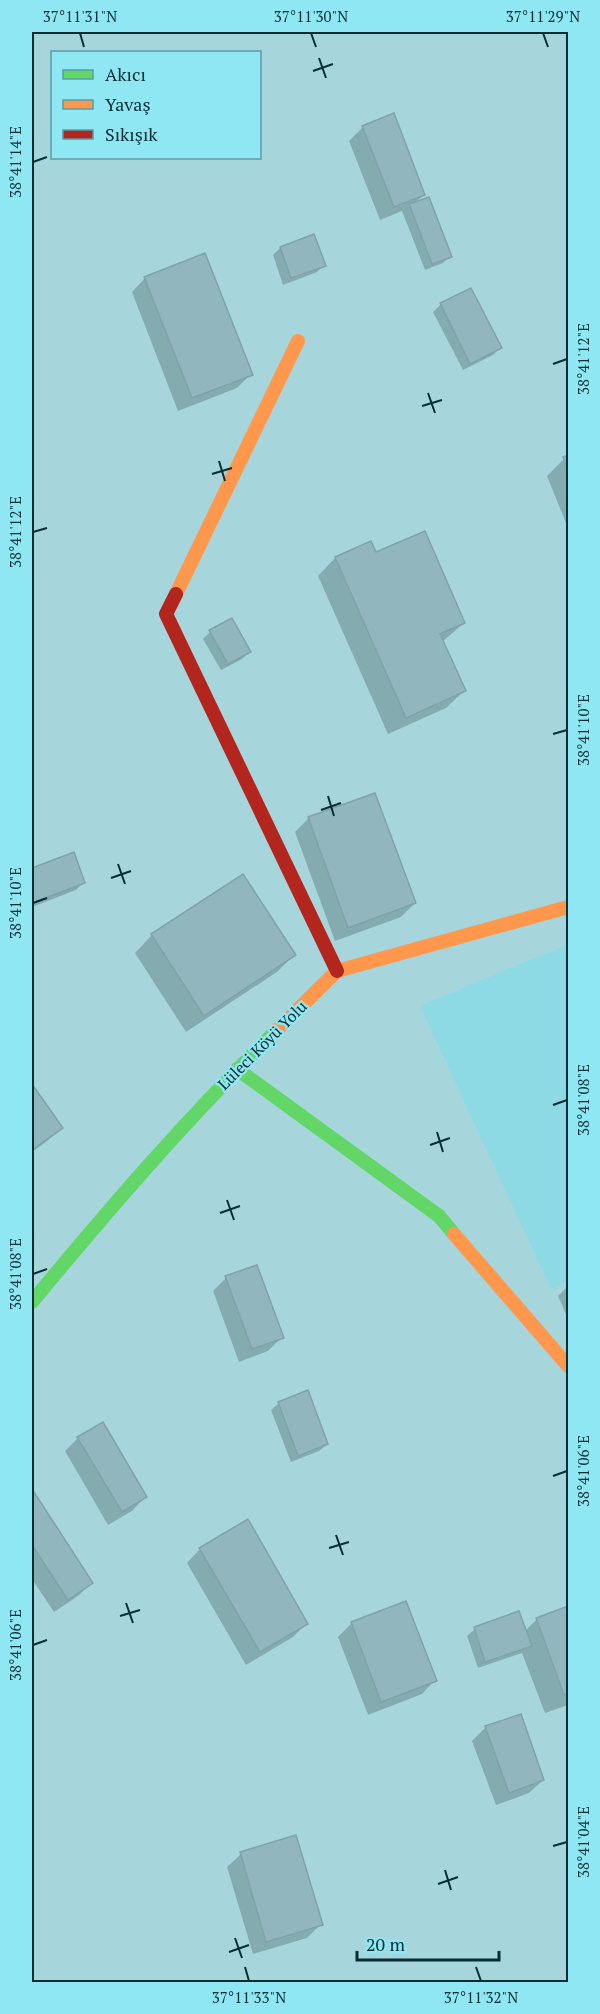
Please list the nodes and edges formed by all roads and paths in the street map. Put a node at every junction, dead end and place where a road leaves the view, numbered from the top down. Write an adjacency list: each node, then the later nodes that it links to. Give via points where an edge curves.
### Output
1 (298, 341): 3 (street, via 166,614)
2 (568, 907): 3 (street, Lüleci Köyü Yolu)
3 (337, 970): 4 (street, Lüleci Köyü Yolu)
4 (237, 1069): 5 (street, Lüleci Köyü Yolu); 6 (street, via 439,1216)
5 (32, 1302)
6 (568, 1366)

